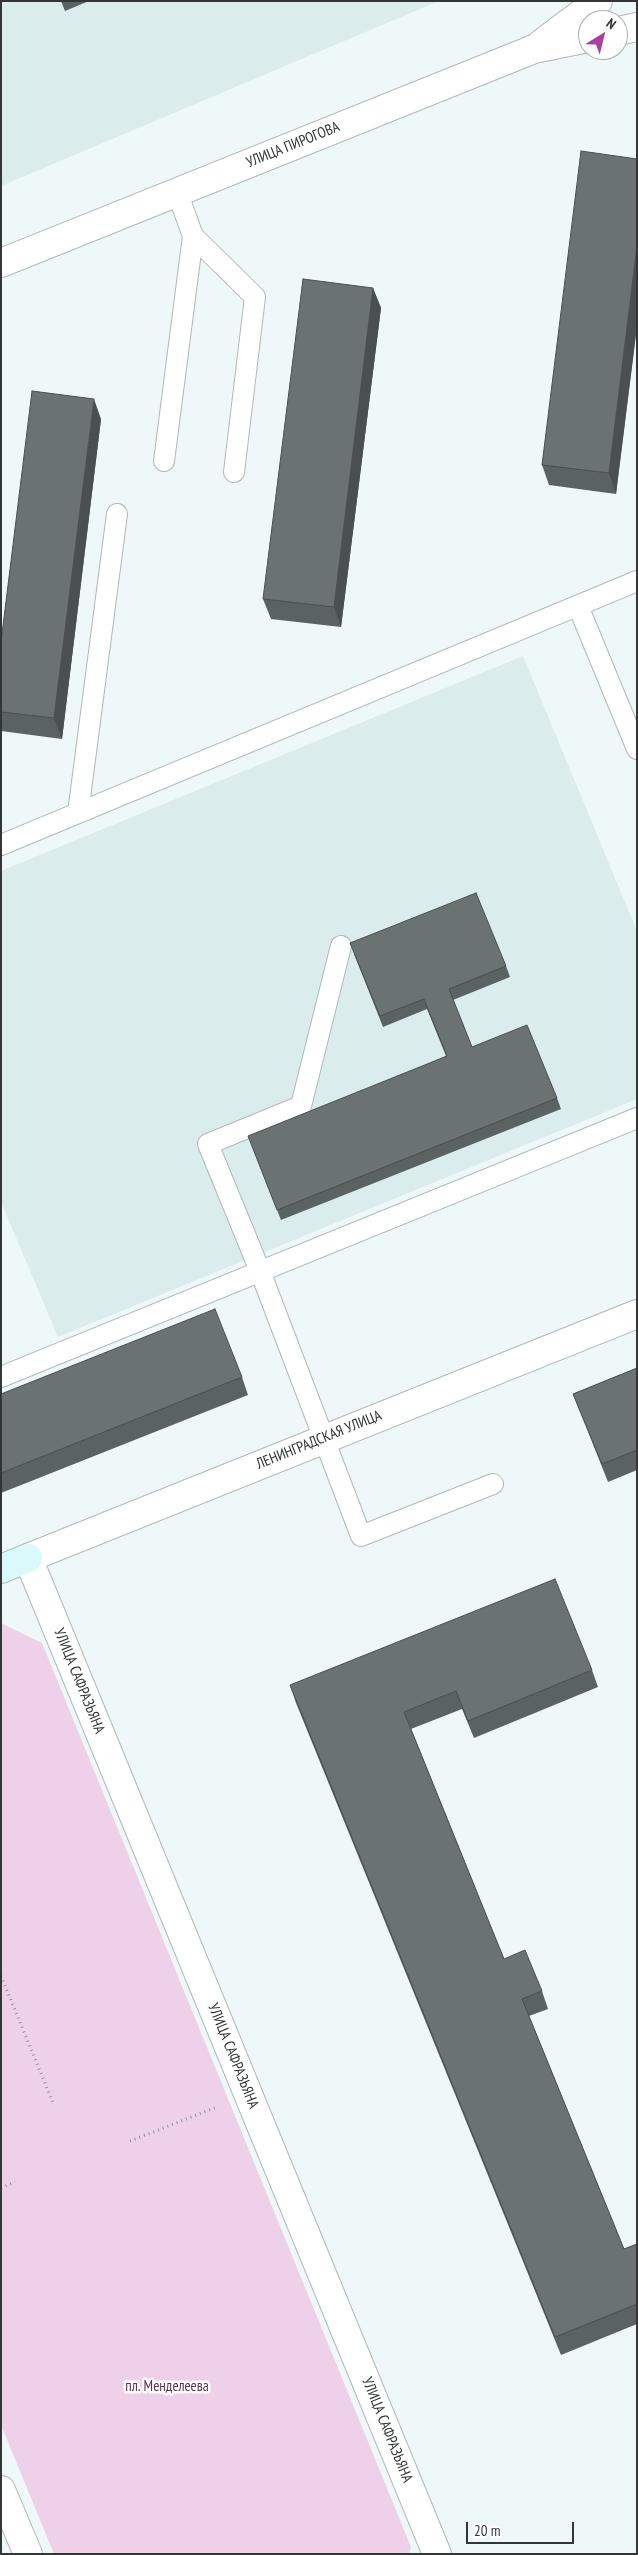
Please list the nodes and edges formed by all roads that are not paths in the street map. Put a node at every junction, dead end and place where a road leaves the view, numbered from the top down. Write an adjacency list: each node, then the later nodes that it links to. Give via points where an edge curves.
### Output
1 (598, 1): 3 (street)
2 (578, 40): 3 (street, УЛИЦА ПИРОГОВА)
3 (534, 50): 4 (street, УЛИЦА ПИРОГОВА)
4 (177, 192): 5 (lane); 6 (street, УЛИЦА ПИРОГОВА)
5 (193, 236): 7 (lane); 8 (lane, via 255,297)
6 (1, 263)
7 (164, 461)
8 (234, 472)
9 (117, 514): 13 (lane)
10 (637, 581): 11 (lane)
11 (578, 606): 12 (lane); 13 (lane)
12 (637, 749)
13 (78, 813): 14 (lane)
14 (1, 844)
15 (341, 946): 17 (lane, via 301,1106 208,1144)
16 (637, 1118): 17 (lane)
17 (260, 1271): 19 (lane); 20 (lane)
18 (637, 1314): 20 (street, ЛЕНИНГРАДСКАЯ УЛИЦА)
19 (2, 1376)
20 (323, 1438): 21 (lane, via 361,1536); 22 (street, ЛЕНИНГРАДСКАЯ УЛИЦА)
21 (493, 1484)
22 (28, 1558): 23 (street, ЛЕНИНГРАДСКАЯ УЛИЦА); 26 (street, УЛИЦА САФРАЗЬЯНА)
23 (1, 1569)
24 (2, 2492): 25 (street)
25 (28, 2554)
26 (437, 2554)

